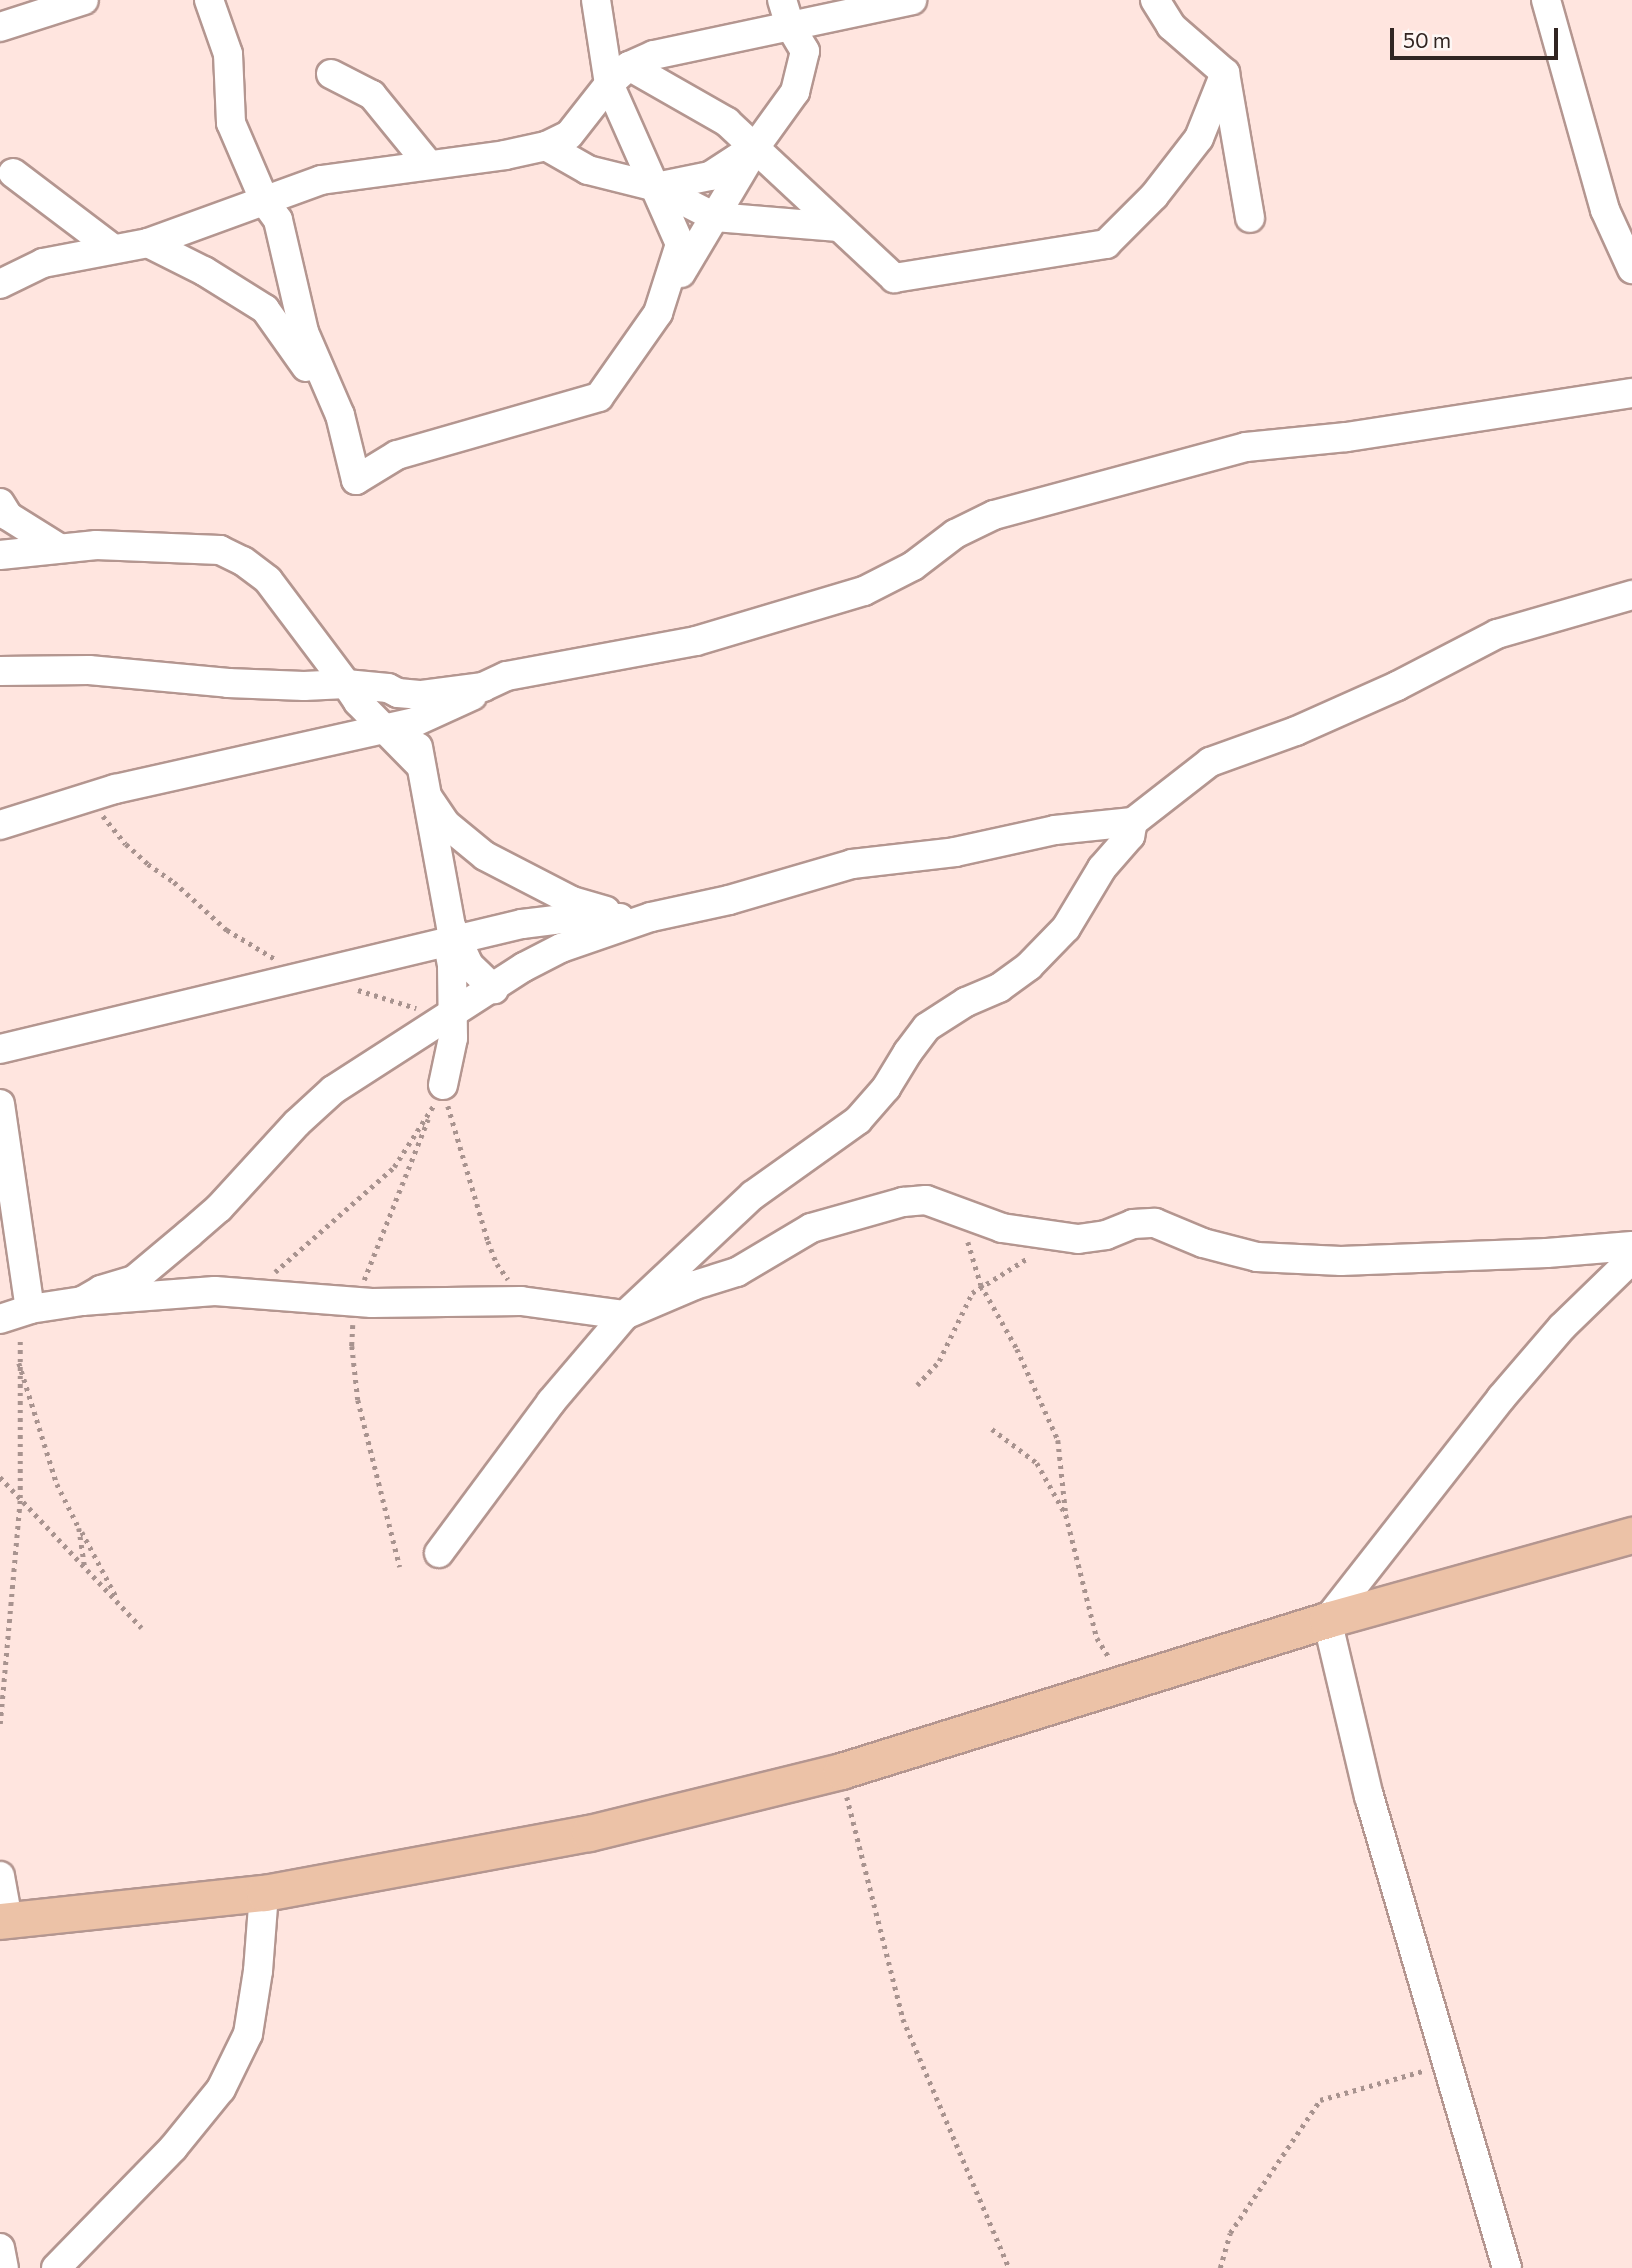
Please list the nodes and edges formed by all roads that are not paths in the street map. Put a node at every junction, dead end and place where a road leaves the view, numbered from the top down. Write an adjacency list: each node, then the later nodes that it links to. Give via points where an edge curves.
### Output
1 (84, 0): 8 (street)
2 (209, 0): 17 (street, via 228,54 231,123)
3 (596, 0): 11 (street)
4 (912, 0): 7 (street)
5 (1155, 0): 9 (street, via 1171,26)
6 (1546, 0): 23 (street, via 1605,210)
7 (786, 13): 11 (street, via 654,55); 13 (street, via 805,51 795,92)
8 (0, 27)
9 (1225, 73): 19 (street); 20 (street, via 1199,138 1154,196 1106,244 894,278)
10 (331, 74): 14 (street, via 373,95)
11 (619, 75): 12 (street, via 569,135); 13 (street, via 727,122); 16 (street)
12 (546, 146): 14 (street); 16 (street, via 588,170)
13 (757, 146): 16 (street, via 710,176); 18 (street); 20 (street)
14 (429, 165): 17 (street, via 321,180)
15 (13, 173): 22 (street)
16 (656, 187): 18 (street); 25 (street, via 680,244)
17 (265, 202): 21 (street); 27 (street, via 278,220 304,332)
18 (715, 217): 20 (street); 25 (street)
19 (1250, 218)
20 (836, 226)
21 (148, 243): 22 (street); 27 (street, via 265,309)
22 (113, 248): 24 (street, via 43,263)
23 (1632, 269)
24 (0, 284)
25 (658, 313): 27 (street, via 599,397 397,454 356,480)
26 (1632, 393): 34 (street, via 1347,437 1246,447 994,515 864,591 696,641 518,674)
27 (340, 415)
28 (0, 503): 29 (street, via 8,516)
29 (59, 548): 30 (street); 33 (street, via 220,550 268,580)
30 (0, 555)
31 (1632, 595): 40 (street, via 1497,634 1397,686 1296,731 1210,762)
32 (0, 671): 33 (street, via 89,670 228,682)
33 (346, 684): 35 (street); 37 (street)
34 (483, 687): 35 (street, via 422,695); 36 (street)
35 (398, 693): 36 (street)
36 (415, 722): 37 (street); 38 (street)
37 (385, 727): 38 (street); 41 (street, via 115,789)
38 (419, 764): 39 (street)
39 (427, 795): 42 (street, via 446,824 485,856 572,901); 43 (street)
40 (1133, 822): 42 (street, via 1055,830 955,852 852,864 729,901); 53 (street, via 1130,836 1102,868 1066,928 1029,966 927,1027 858,1120 753,1195)
41 (0, 825)
42 (651, 917): 43 (street, via 562,919); 44 (street, via 561,948)
43 (452, 942): 44 (street); 45 (street); 46 (street)
44 (494, 989): 45 (street)
45 (452, 1015): 47 (street, via 453,1038); 51 (street, via 318,1101 219,1208 134,1279)
46 (0, 1049)
47 (443, 1085)
48 (0, 1104): 52 (street)
49 (1632, 1246): 53 (street, via 1341,1261 1257,1257 1203,1243 1155,1223 1077,1239 1002,1228 926,1200 811,1228 737,1272)
50 (1632, 1259): 57 (street, via 1562,1327 1501,1398)
51 (82, 1301): 52 (street); 53 (street, via 215,1291 355,1301 521,1301)
52 (30, 1309): 54 (street)
53 (625, 1315): 56 (street, via 551,1402)
54 (0, 1319)
55 (1632, 1535): 57 (main road)
56 (439, 1553)
57 (1327, 1620): 59 (main road, via 841,1772 589,1833); 64 (street, via 1369,1797)
58 (0, 1876): 60 (street)
59 (264, 1894): 60 (main road); 63 (street, via 247,2034 220,2089 173,2148)
60 (4, 1920)
61 (0, 2248): 62 (street)
62 (4, 2268)
63 (56, 2268)
64 (1507, 2268)

